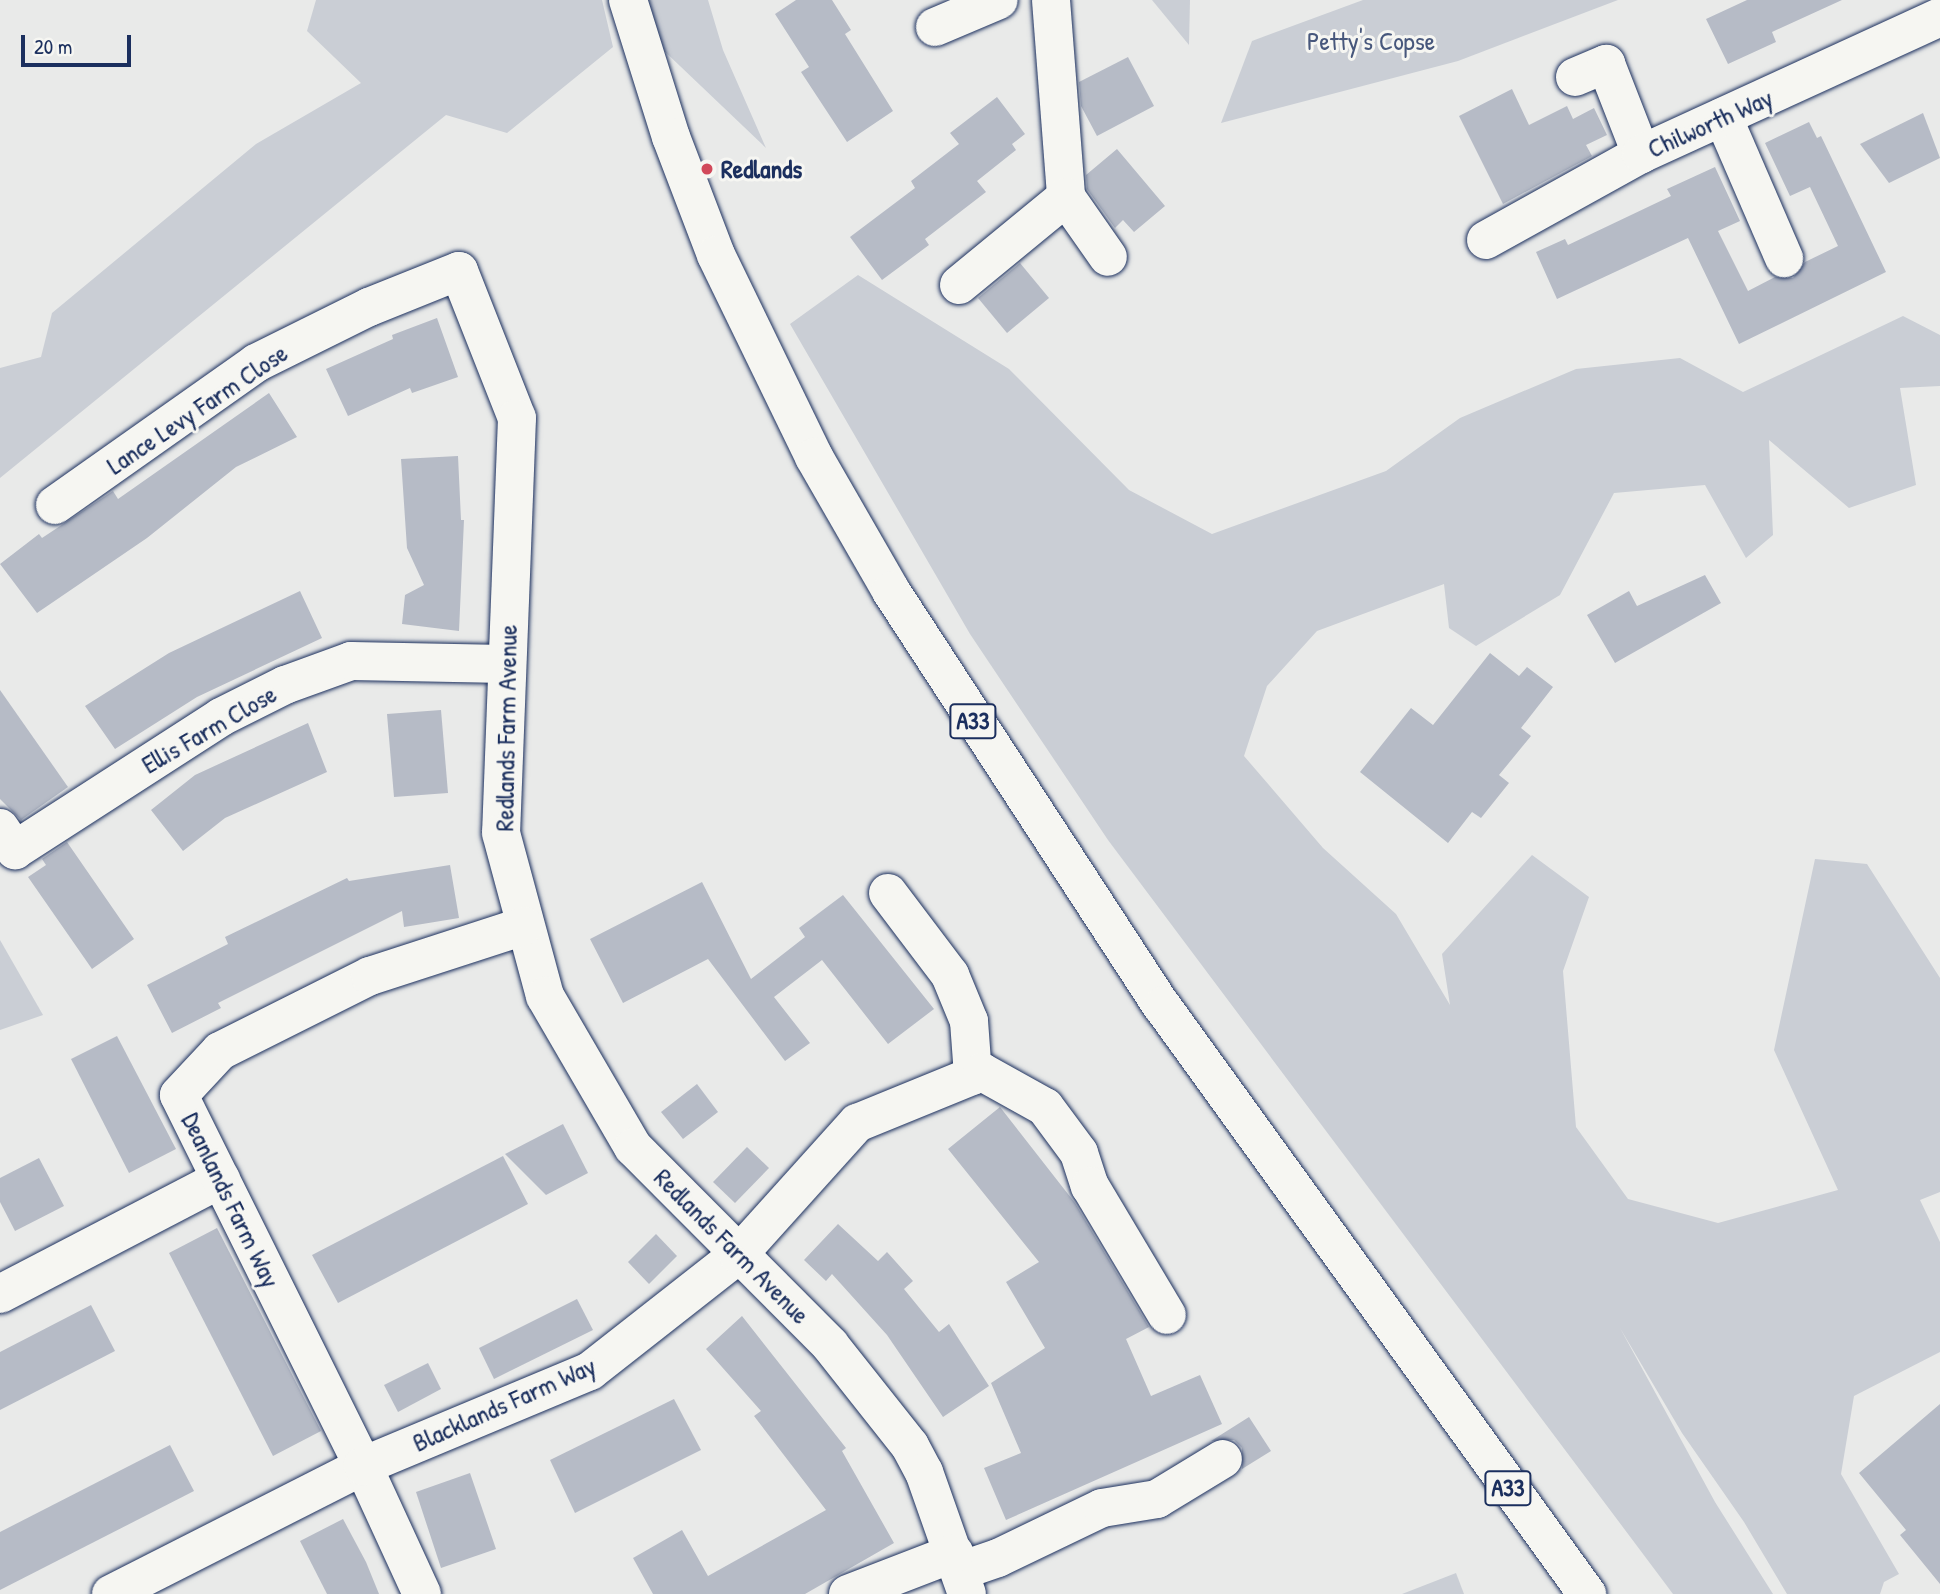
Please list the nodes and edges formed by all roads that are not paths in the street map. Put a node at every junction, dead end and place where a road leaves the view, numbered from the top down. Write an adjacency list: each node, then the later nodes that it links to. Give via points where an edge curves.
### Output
1 (628, 0): 31 (main road, A33, via 671,137 716,256 814,457 891,591 1162,1006)
2 (999, 0): 5 (main road)
3 (1051, 0): 9 (main road)
4 (1940, 17): 7 (main road, Chilworth Way)
5 (936, 27)
6 (1575, 77): 8 (main road, via 1606,64)
7 (1723, 117): 8 (main road, Chilworth Way); 12 (main road)
8 (1642, 154): 10 (main road, Chilworth Way)
9 (1066, 197): 11 (main road); 14 (main road)
10 (1486, 240)
11 (1108, 257)
12 (1784, 258)
13 (459, 271): 15 (main road, Lance Levy Farm Close, via 369,307 256,363); 16 (main road, Redlands Farm Avenue, via 517,418)
14 (959, 285)
15 (55, 505)
16 (506, 664): 17 (main road, Ellis Farm Close, via 351,662 285,685); 19 (main road, Redlands Farm Avenue, via 501,833)
17 (8, 839)
18 (888, 892): 20 (main road, via 950,975 969,1021)
19 (524, 926): 21 (main road, Deanlands Farm Way, via 370,976 220,1051 179,1095); 22 (main road, Redlands Farm Avenue, via 545,996 633,1147)
20 (973, 1076): 22 (main road, Blacklands Farm Way, via 857,1123); 24 (main road, via 982,1072 1045,1107 1079,1153 1090,1186)
21 (221, 1179): 23 (main road); 26 (main road, Deanlands Farm Way)
22 (738, 1255): 26 (main road, Blacklands Farm Way, via 590,1371); 27 (main road, Redlands Farm Avenue, via 831,1345 910,1446)
23 (0, 1294)
24 (1167, 1315)
25 (1223, 1459): 27 (main road, via 1157,1499 1102,1508)
26 (363, 1466): 28 (main road, Blacklands Farm Way); 29 (main road)
27 (960, 1572): 30 (main road)
28 (111, 1594)
29 (422, 1594)
30 (848, 1594)
31 (1587, 1594)

